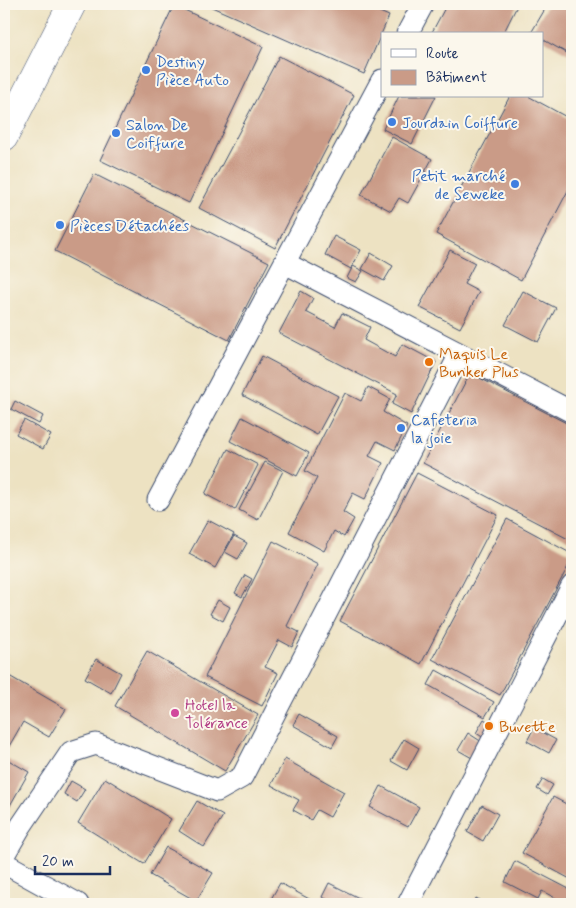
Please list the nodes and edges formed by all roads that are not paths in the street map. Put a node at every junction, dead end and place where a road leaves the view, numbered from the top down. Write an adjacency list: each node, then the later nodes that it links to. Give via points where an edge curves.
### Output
1 (72, 4): 5 (main road)
2 (423, 4): 3 (street)
3 (408, 32)
4 (381, 82): 6 (street)
5 (4, 137)
6 (285, 263): 7 (street); 9 (street)
7 (460, 354): 8 (street); 11 (street, via 242,777 217,791 96,744 71,752)
8 (572, 412)
9 (158, 500)
10 (572, 586): 14 (street)
11 (4, 855)
12 (4, 863): 13 (street)
13 (78, 904)
14 (408, 904)

